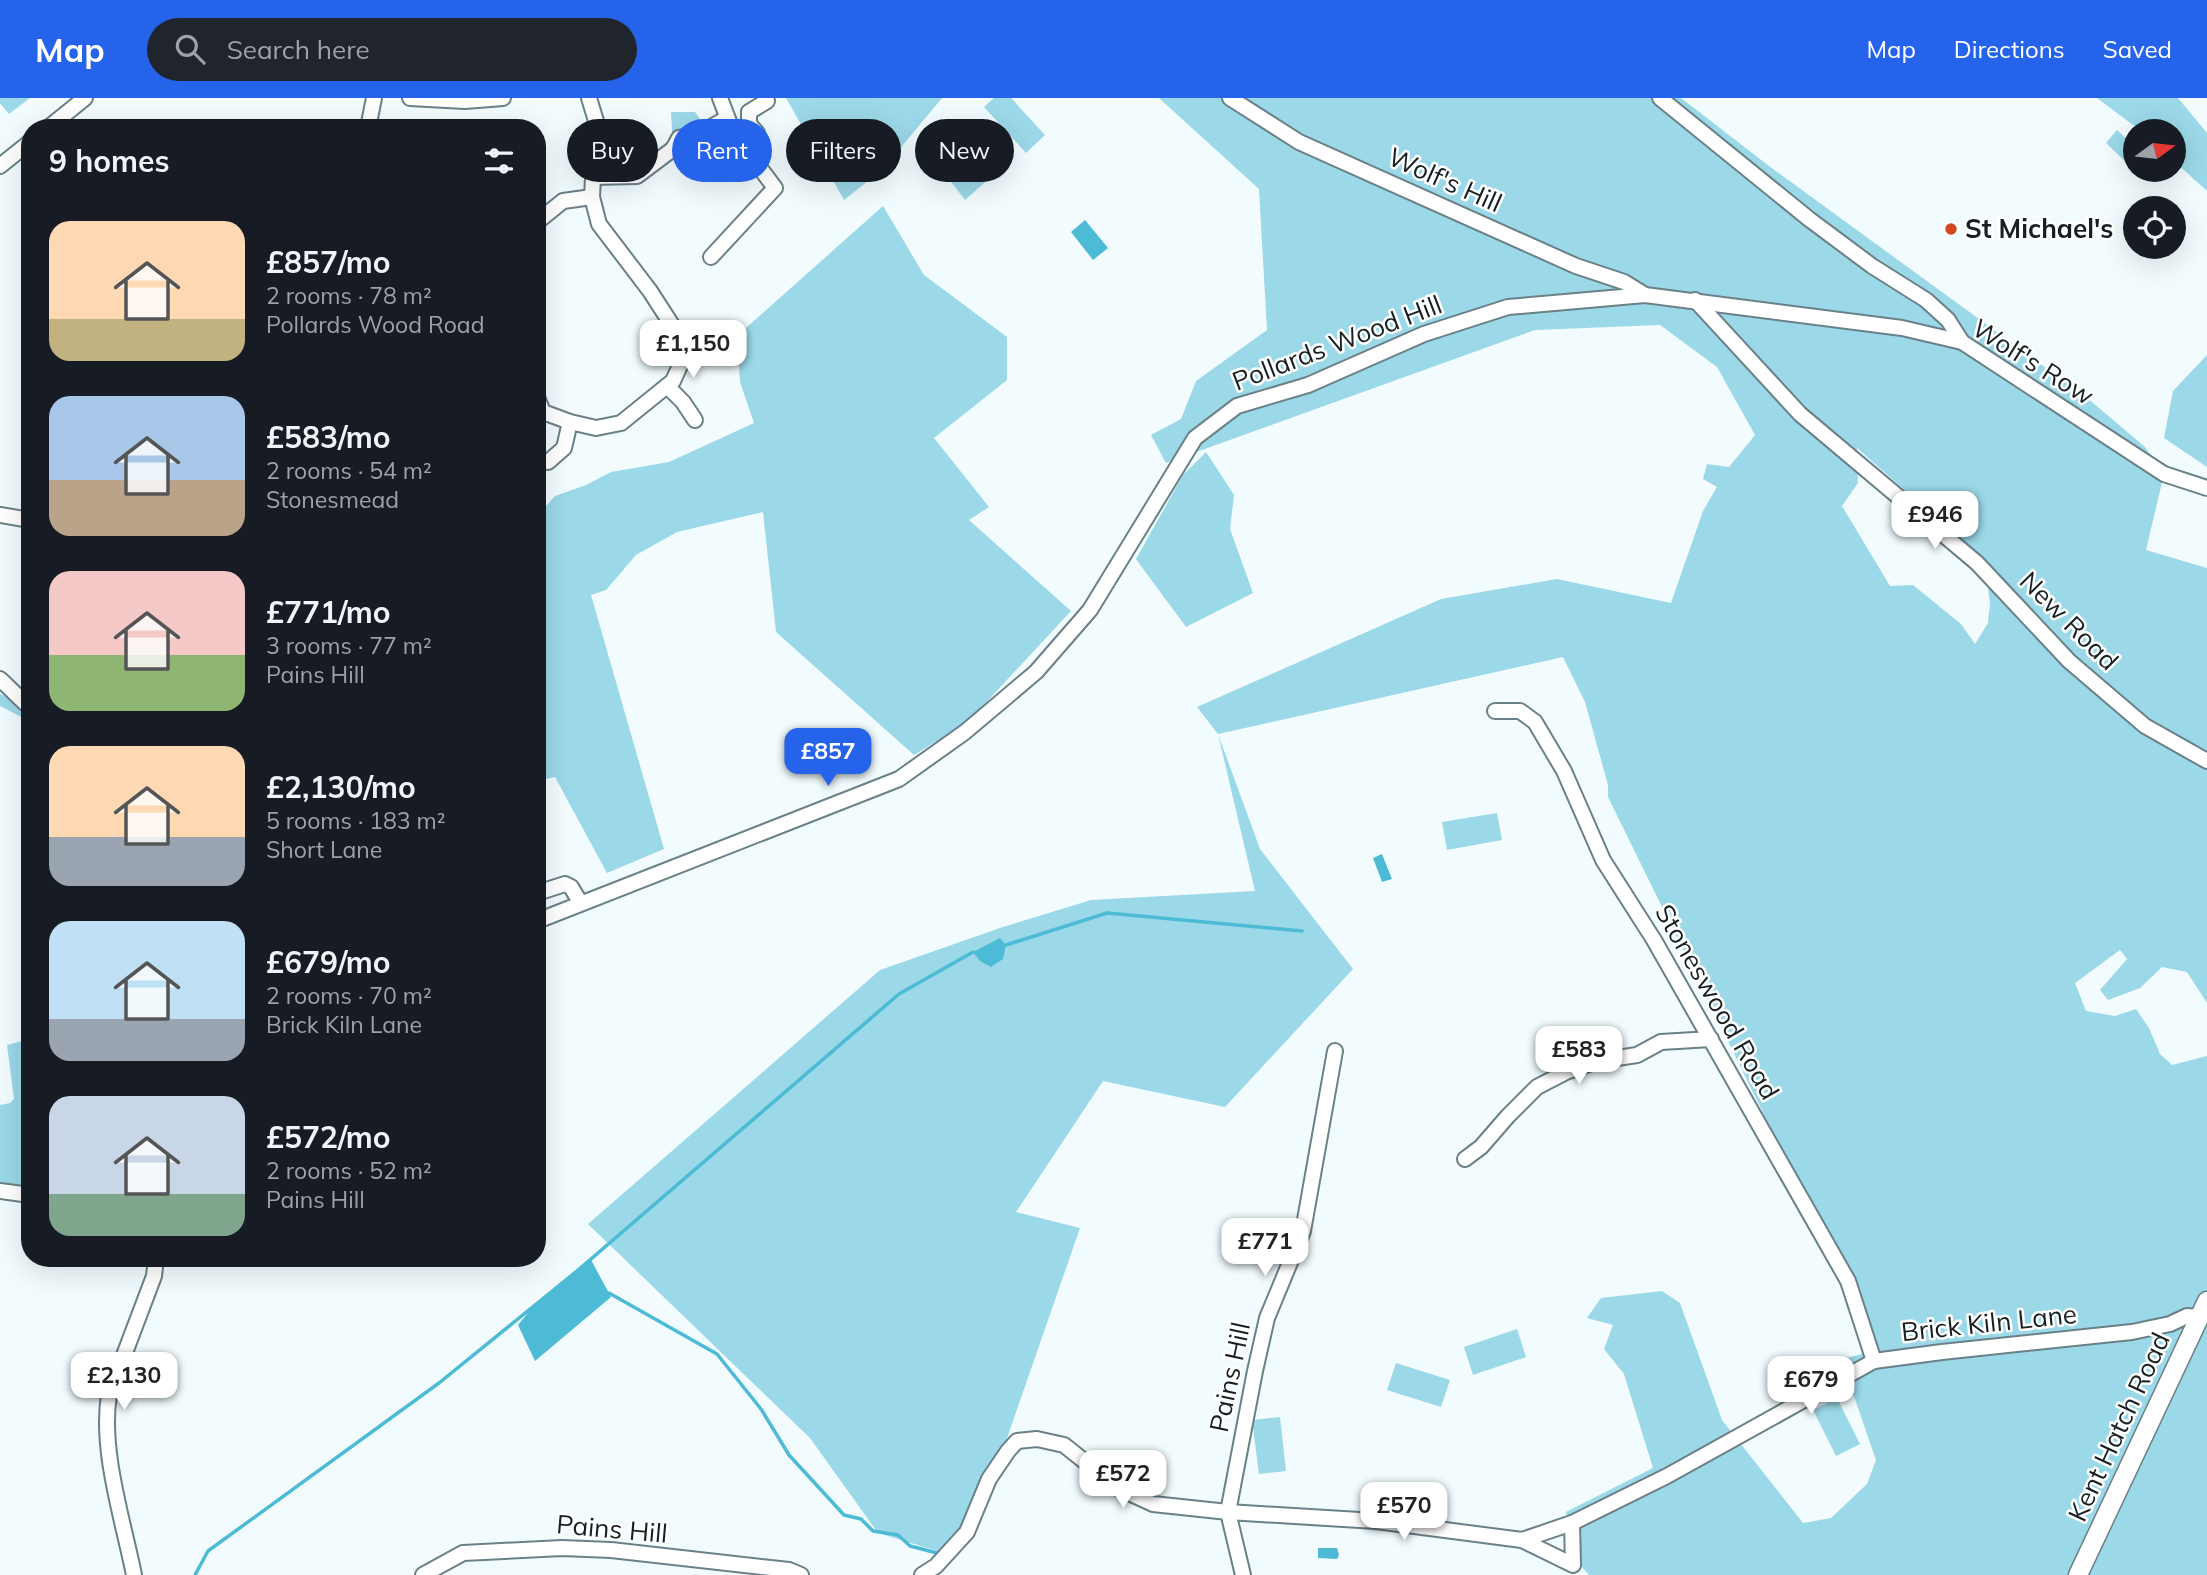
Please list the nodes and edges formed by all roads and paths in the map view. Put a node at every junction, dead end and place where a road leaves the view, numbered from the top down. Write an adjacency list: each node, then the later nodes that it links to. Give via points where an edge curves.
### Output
1 (85, 98): 11 (street)
2 (374, 98): 12 (street)
3 (410, 98): 4 (street)
4 (503, 98)
5 (589, 98): 13 (street)
6 (720, 98): 10 (street)
7 (1230, 98): 23 (street, Wolf's Hill, via 1299,142)
8 (1660, 98): 25 (street, via 1809,219 1926,300 1948,320)
9 (767, 101): 14 (street, via 749,112)
10 (727, 118): 16 (street, via 697,135 679,138)
11 (59, 119)
12 (370, 119)
13 (595, 119)
14 (751, 119)
15 (21, 149): 17 (street)
16 (658, 160)
17 (0, 166)
18 (593, 182): 20 (street)
19 (770, 182): 22 (street, via 775,188)
20 (592, 197): 21 (street, via 563,201); 26 (street, via 598,224 650,290 681,339 682,359)
21 (546, 215)
22 (711, 257)
23 (1645, 295): 24 (street, Pollards Wood Hill); 39 (street, Pollards Wood Hill, via 1508,307 1423,334 1308,385 1237,405 1195,438 1090,610 1036,672 965,732 899,779)
24 (1695, 300): 25 (street, Wolf's Row, via 1902,328); 37 (street, New Road, via 1800,414 1977,563 2069,661 2145,726)
25 (1962, 342): 31 (street, Wolf's Row, via 2165,474)
26 (667, 386): 28 (street); 29 (street, via 621,423 596,428)
27 (546, 413): 29 (street)
28 (695, 419)
29 (570, 422): 30 (street, via 564,448)
30 (548, 462)
31 (2207, 488)
32 (0, 515): 33 (street)
33 (21, 518)
34 (0, 679): 35 (street)
35 (21, 699)
36 (1495, 711): 41 (street, Stoneswood Road, via 1520,711 1535,723 1564,771 1603,860)
37 (2207, 761)
38 (546, 890): 39 (street, via 565,884)
39 (580, 902): 40 (street, Pollards Wood Hill)
40 (546, 917)
41 (1711, 1039): 43 (street, via 1661,1042 1637,1055 1566,1072 1537,1087); 49 (street, Stoneswood Road, via 1848,1282)
42 (1335, 1051): 50 (street, Pains Hill, via 1303,1231 1267,1318)
43 (1465, 1159)
44 (0, 1191): 45 (street)
45 (21, 1194)
46 (154, 1267): 54 (street, via 106,1415)
47 (2207, 1301): 48 (main road, Kent Hatch Road)
48 (2198, 1317): 49 (street, Brick Kiln Lane, via 2132,1332 1941,1352); 59 (main road, Kent Hatch Road)
49 (1872, 1354): 51 (street, Brick Kiln Lane, via 1667,1476)
50 (1228, 1512): 52 (street, via 1376,1521); 57 (street, via 1153,1504 1118,1488 1064,1446 1037,1439 1017,1441 989,1479 967,1532); 58 (street)
51 (1572, 1523): 52 (street); 53 (street)
52 (1522, 1540): 53 (street)
53 (1577, 1570)
54 (134, 1575)
55 (423, 1575): 56 (street, Pains Hill, via 463,1553 562,1548 789,1570)
56 (801, 1575)
57 (922, 1575)
58 (1243, 1575)
59 (2078, 1575)

